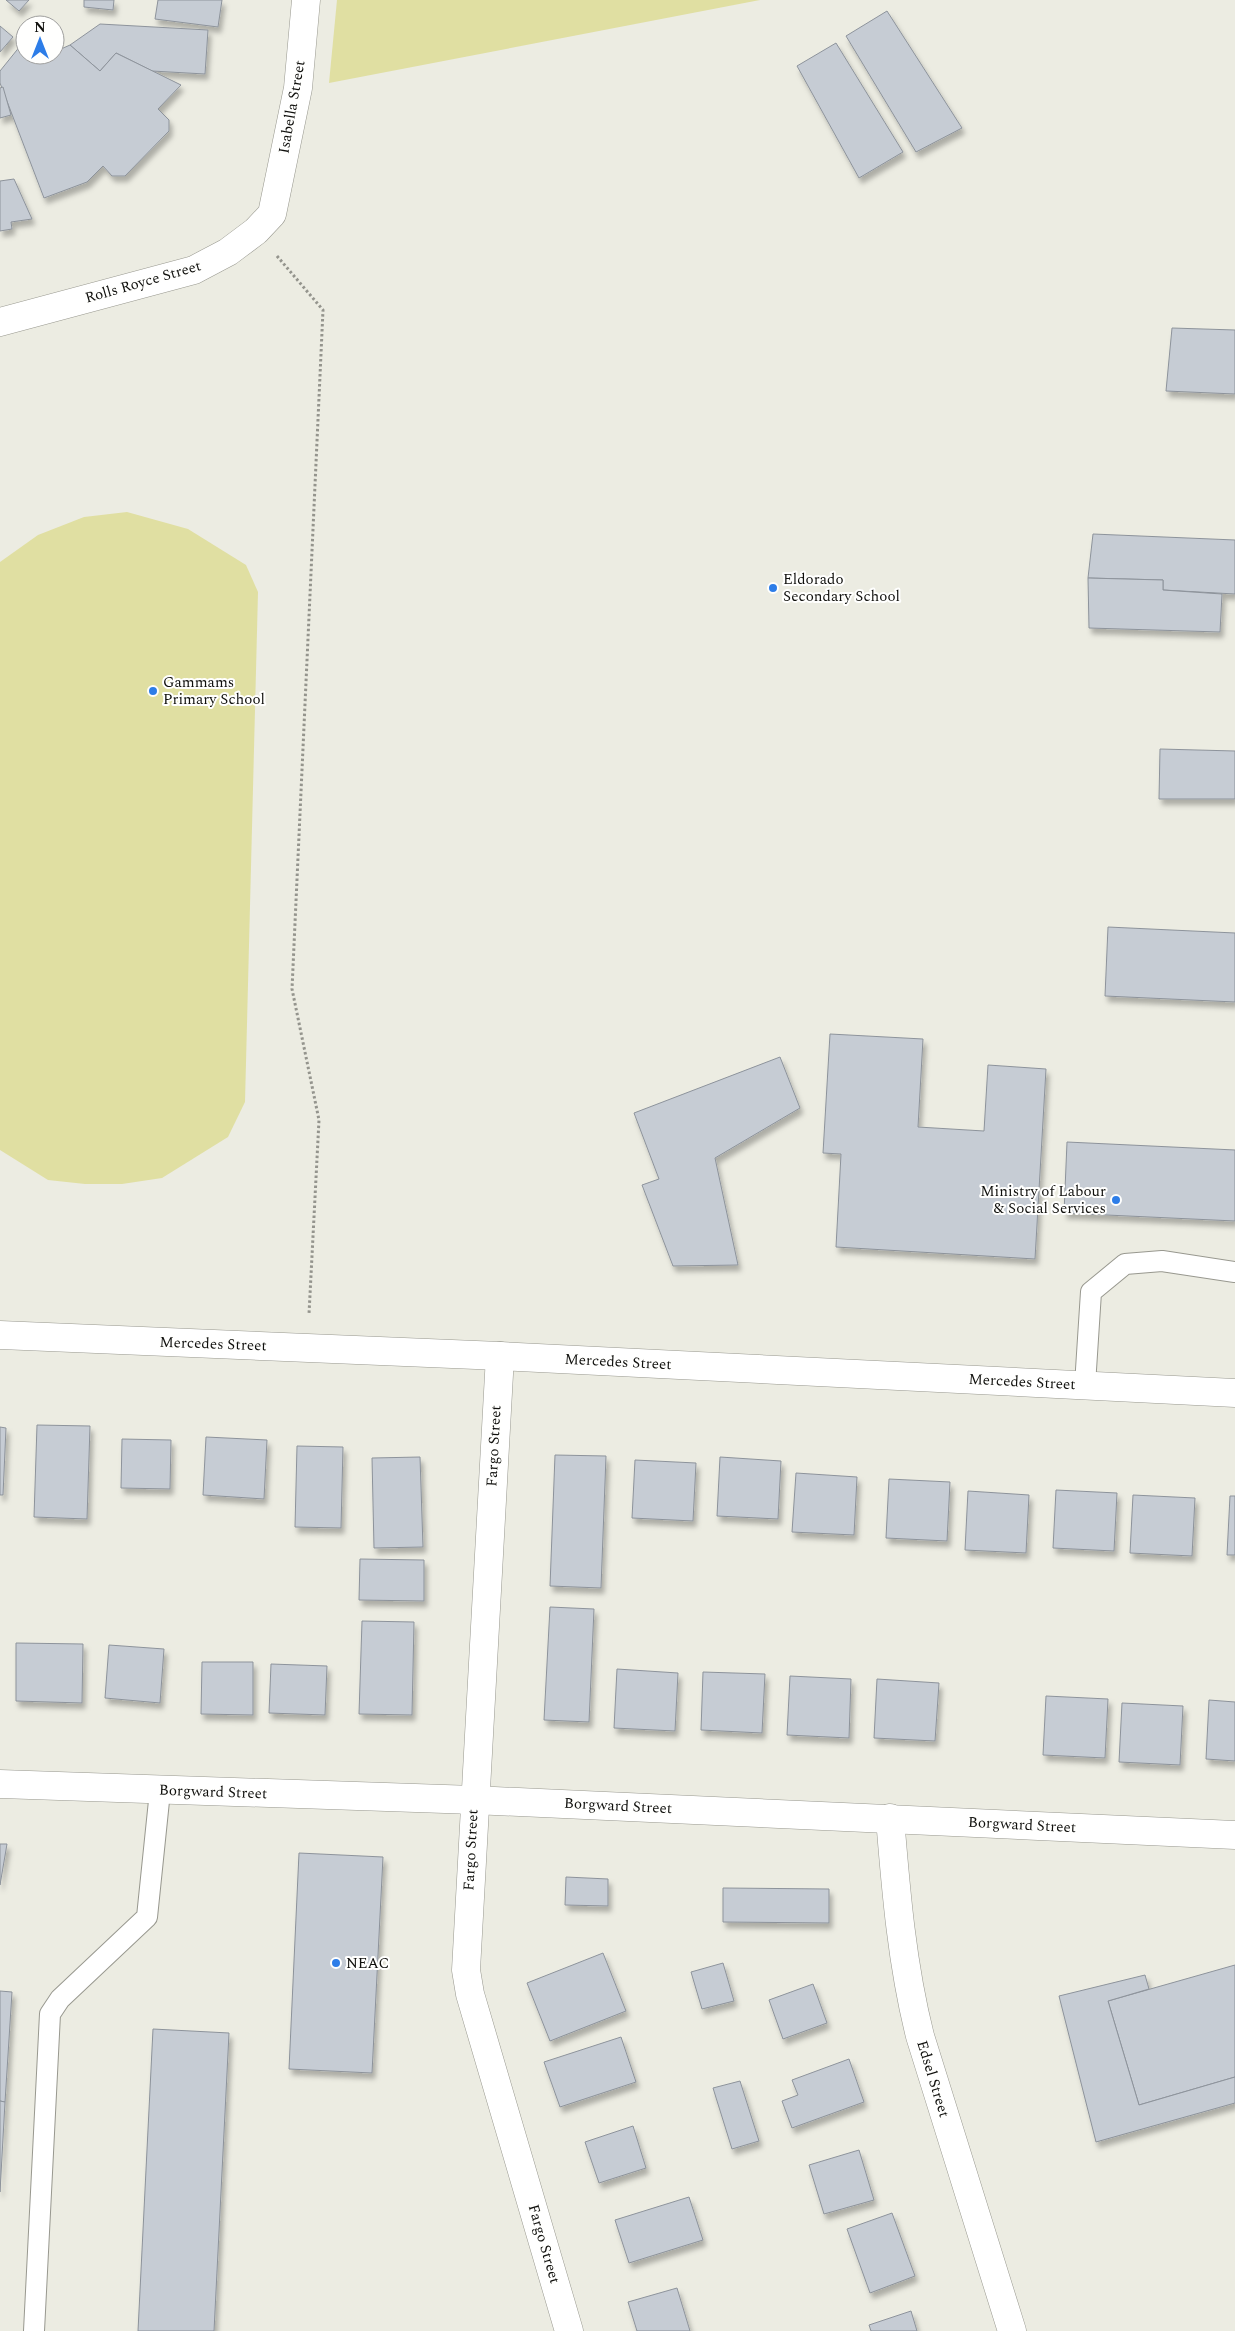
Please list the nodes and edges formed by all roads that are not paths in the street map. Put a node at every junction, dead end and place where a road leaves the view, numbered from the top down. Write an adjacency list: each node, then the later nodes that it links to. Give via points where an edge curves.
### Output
1 (306, 0): 2 (street, Isabella Street, via 298,88)
2 (264, 222): 3 (street, Rolls Royce Street, via 235,248 194,270)
3 (0, 322)
4 (1235, 1272): 7 (lane, via 1162,1261 1125,1264 1091,1292)
5 (0, 1336): 6 (street, Mercedes Street)
6 (500, 1356): 7 (street, Mercedes Street); 11 (street, Fargo Street)
7 (1085, 1385): 8 (street, Mercedes Street)
8 (1235, 1393)
9 (0, 1784): 10 (street, Borgward Street)
10 (160, 1791): 11 (street, Borgward Street); 14 (lane, via 147,1917 60,1999 50,2014)
11 (474, 1800): 12 (street, Borgward Street); 15 (street, Fargo Street, via 467,1982)
12 (890, 1818): 13 (street, Borgward Street); 16 (street, Edsel Street, via 910,1999)
13 (1235, 1835)
14 (34, 2331)
15 (569, 2331)
16 (1012, 2331)

